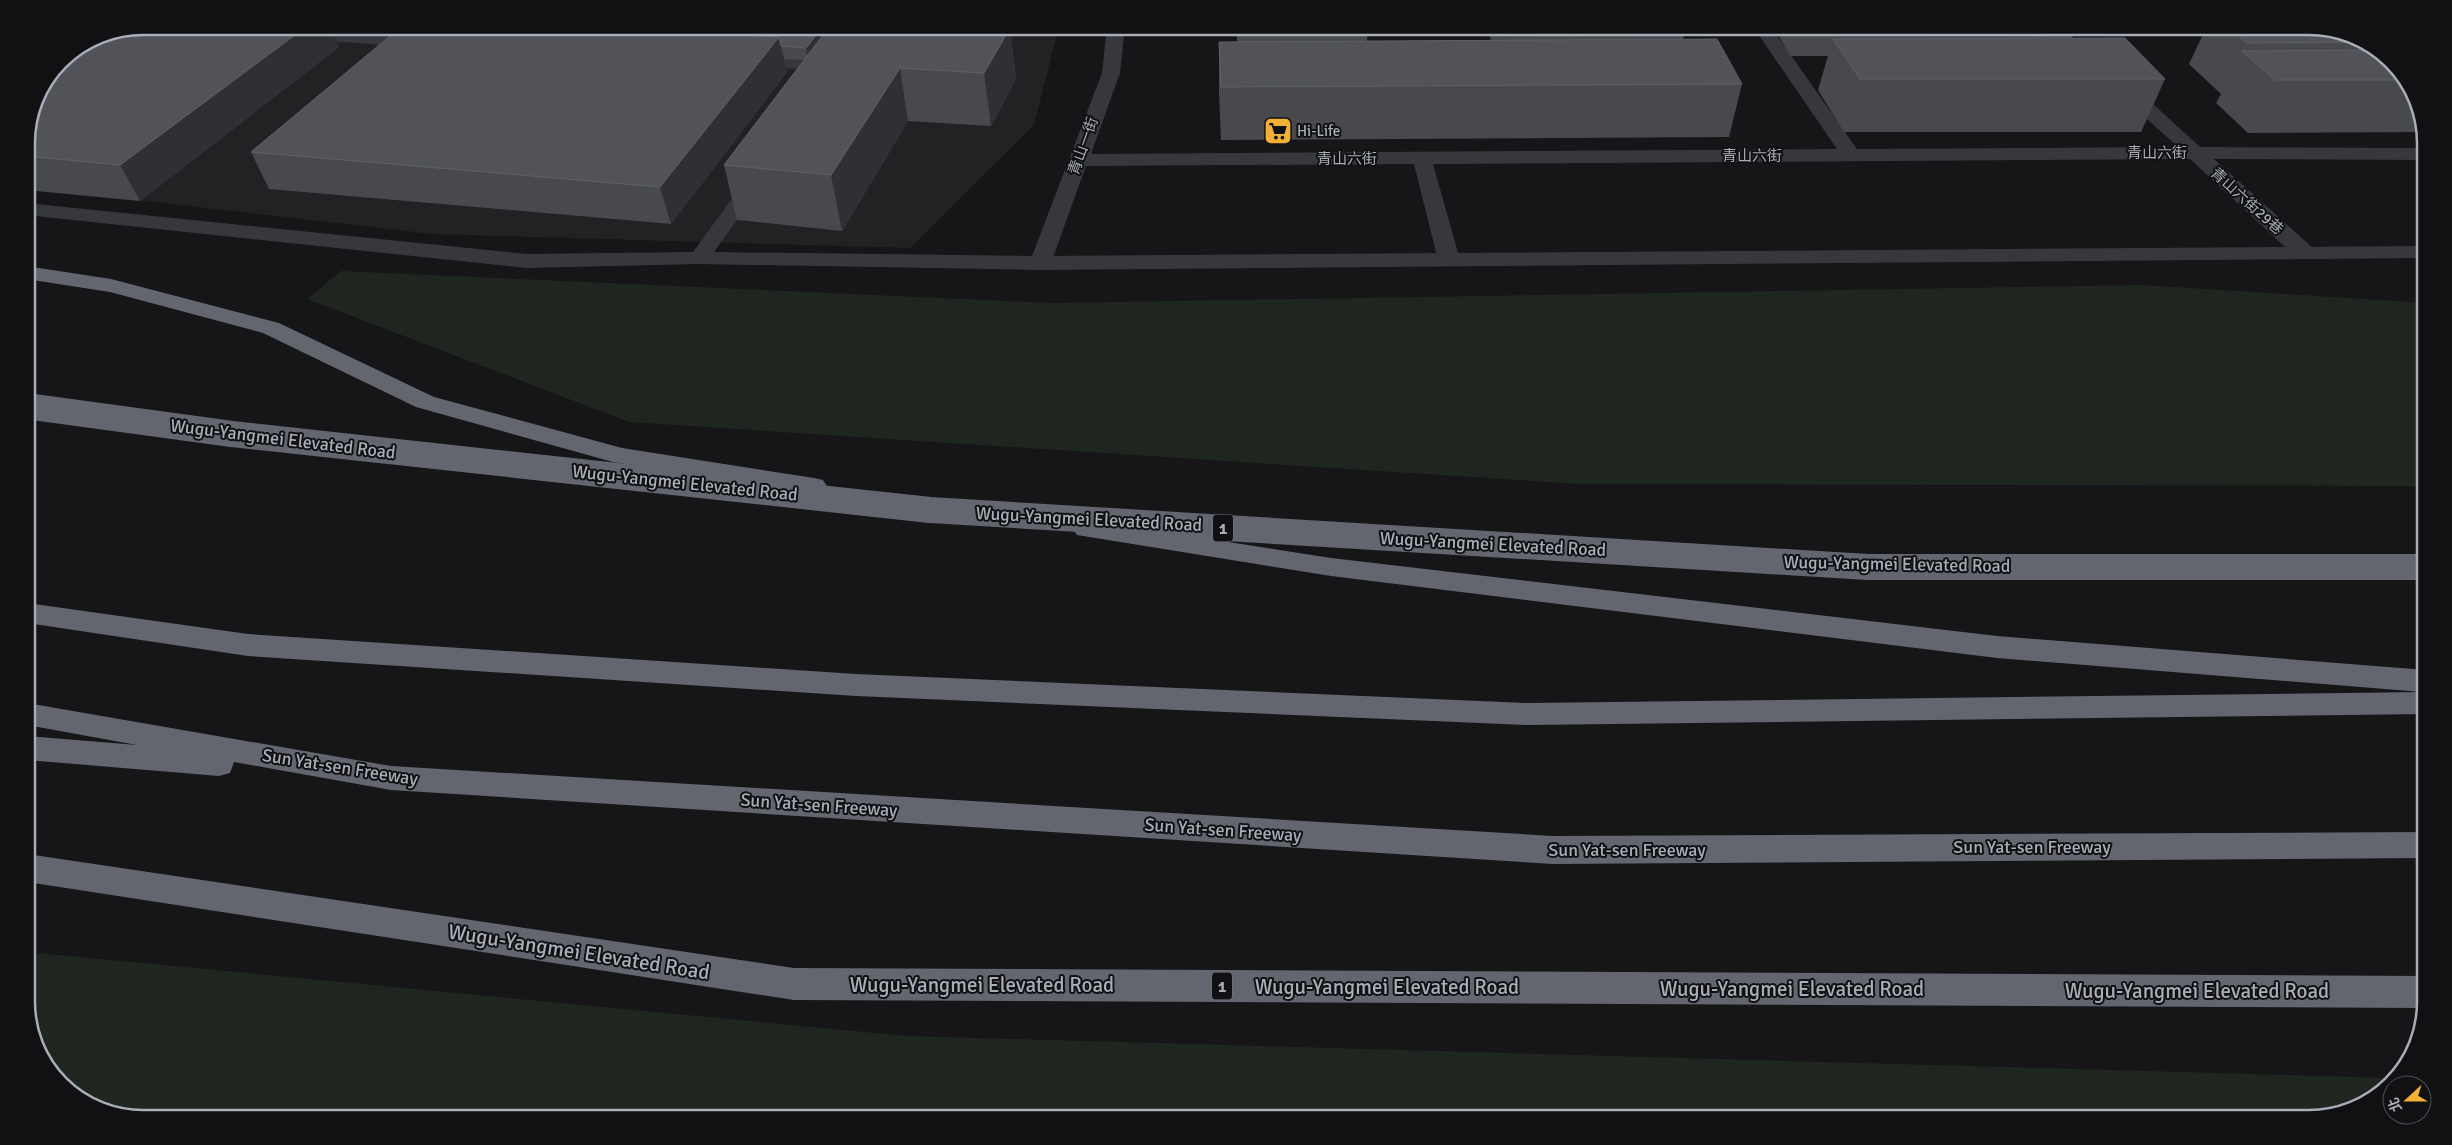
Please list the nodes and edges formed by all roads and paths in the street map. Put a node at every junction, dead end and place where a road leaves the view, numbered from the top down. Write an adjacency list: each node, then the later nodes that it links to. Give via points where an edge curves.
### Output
1 (319, 35): 4 (street)
2 (1115, 35): 12 (street, 青山一街, via 1111,73)
3 (1767, 35): 10 (street)
4 (441, 44)
5 (730, 60): 7 (street, via 829,69 831,74)
6 (2108, 73): 8 (street, 青山六街29巷)
7 (819, 90)
8 (2194, 153): 9 (street, 青山六街); 10 (street, 青山六街); 16 (street, 青山六街29巷)
9 (2417, 154)
10 (1851, 155): 11 (street, 青山六街)
11 (1422, 158): 12 (street, 青山六街); 18 (street)
12 (1078, 160): 19 (street, 青山一街)
13 (768, 162): 17 (street)
14 (35, 210): 17 (street, via 526,261)
15 (2417, 252): 16 (street)
16 (2305, 253): 18 (street)
17 (700, 258): 19 (street)
18 (1449, 260): 19 (street)
19 (1040, 263)
20 (35, 273): 24 (highway, via 112,286 271,328 425,402 622,456 1330,567 1997,647)
21 (35, 407): 22 (highway, Wugu-Yangmei Elevated Road / 1, bridge, via 232,434 930,510 1868,567)
22 (2417, 567)
23 (35, 614): 25 (highway, via 258,646 856,684 1527,714)
24 (2417, 680)
25 (2417, 703)
26 (35, 716): 28 (highway, Sun Yat-sen Freeway)
27 (35, 749): 28 (highway)
28 (391, 778): 29 (highway, Sun Yat-sen Freeway, via 1553,850)
29 (2417, 844)
30 (35, 869): 31 (highway, Wugu-Yangmei Elevated Road / 1, via 794,984)
31 (2417, 992)

